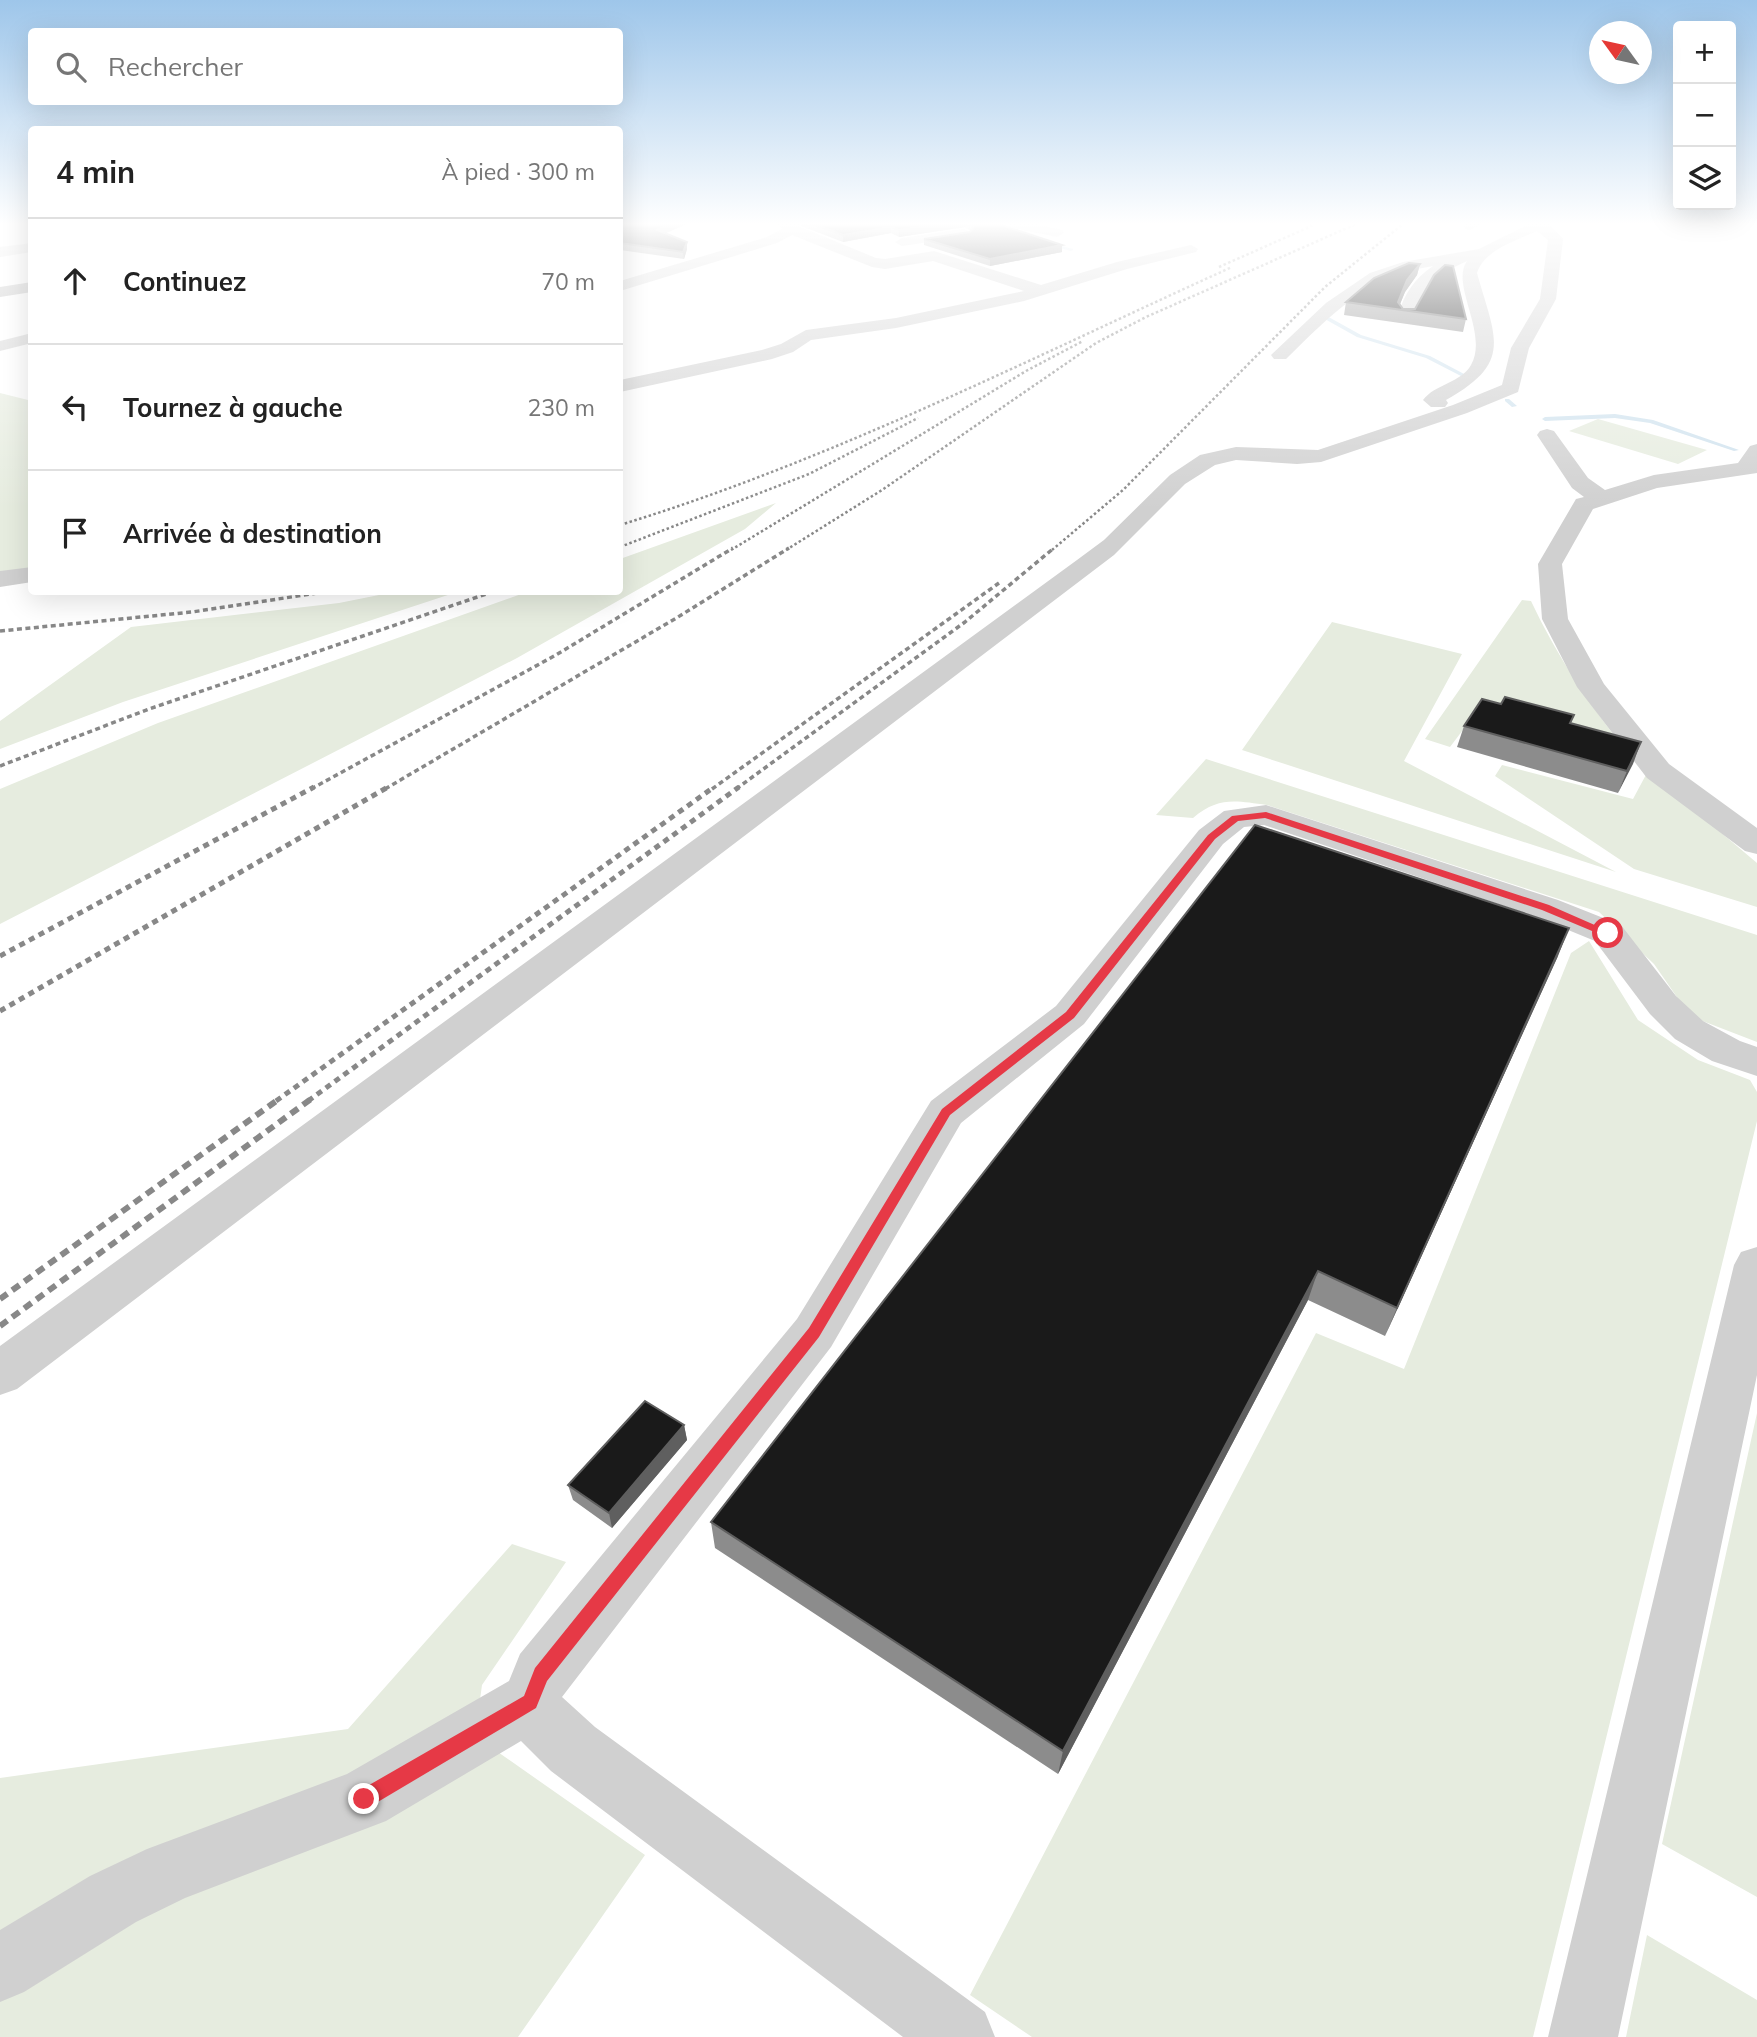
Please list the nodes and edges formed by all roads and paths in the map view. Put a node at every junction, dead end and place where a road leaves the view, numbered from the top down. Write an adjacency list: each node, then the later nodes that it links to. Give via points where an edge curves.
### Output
1 (914, 319): 8 (street, via 806,335 766,355)
2 (1319, 319): 7 (street)
3 (1480, 319): 9 (street, via 1486,355 1475,373 1433,400)
4 (1537, 319): 9 (street, via 1520,348 1513,383 1506,391)
5 (28, 339): 6 (street)
6 (0, 346)
7 (1280, 355)
8 (623, 385)
9 (1460, 409): 18 (street, via 1321,456 1237,454 1211,458 1190,470 1094,558)
10 (1547, 435): 12 (street, via 1580,483)
11 (1754, 467): 12 (street, via 1654,482)
12 (1602, 499): 15 (street, via 1584,504 1550,564 1555,619 1591,687 1658,771)
13 (28, 575): 14 (street)
14 (0, 579)
15 (1757, 844)
16 (1757, 1062): 19 (street, via 1689,1030 1663,1005 1608,933 1583,921 1266,815 1235,818 1211,837 1070,1015 946,1112 814,1333 541,1675)
17 (1757, 1265): 22 (street)
18 (0, 1374)
19 (530, 1702): 20 (street, via 364,1799 170,1872 113,1899); 21 (street, via 545,1725 573,1749)
20 (0, 1968)
21 (960, 2037)
22 (1583, 2037)

